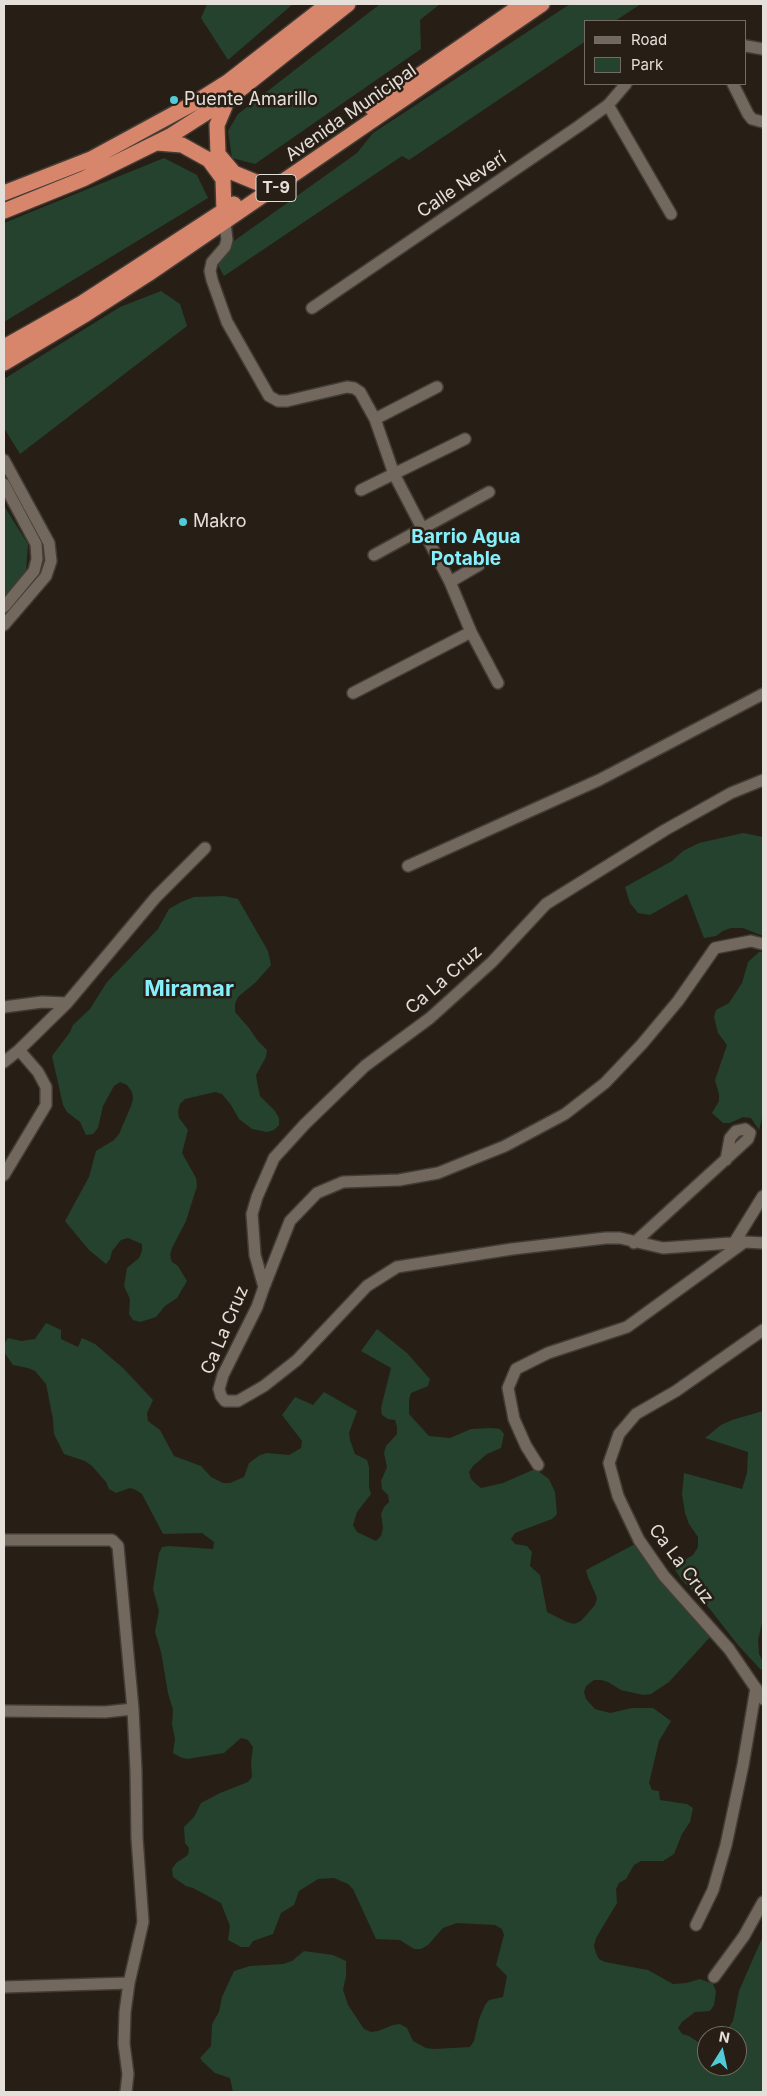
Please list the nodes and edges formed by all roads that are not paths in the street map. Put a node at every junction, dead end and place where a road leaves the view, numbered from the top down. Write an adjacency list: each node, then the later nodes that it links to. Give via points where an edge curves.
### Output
1 (328, 4): 14 (highway, via 229,81 194,103 91,159)
2 (348, 4): 9 (highway)
3 (522, 4): 13 (highway, Avenida Municipal / T-9)
4 (542, 4): 17 (highway, Avenida Municipal / T-9)
5 (747, 46): 6 (street)
6 (763, 49)
7 (625, 85): 10 (street, Calle Neverí)
8 (733, 85): 11 (street, via 752,119)
9 (228, 98): 12 (highway); 13 (highway, via 217,125 218,154 234,173)
10 (608, 105): 16 (street); 18 (street, Calle Neverí)
11 (763, 122)
12 (156, 143): 15 (highway, via 83,179); 17 (highway, via 182,145 209,160 223,179)
13 (263, 184): 17 (highway, Avenida Municipal / T-9)
14 (8, 188)
15 (4, 211)
16 (671, 214)
17 (224, 217): 19 (highway, Avenida Municipal / T-9); 20 (highway, Avenida Municipal / T-9, via 86,314); 22 (street, via 227,240 212,262 212,280 227,322 269,396 287,400 354,388 360,392)
18 (312, 308)
19 (4, 348)
20 (4, 363)
21 (437, 387): 22 (street)
22 (375, 419): 25 (street)
23 (465, 439): 25 (street)
24 (4, 460): 34 (street, via 49,543 51,561 46,576)
25 (394, 474): 27 (street); 29 (street)
26 (4, 484): 33 (street, via 36,544 37,559 34,571)
27 (361, 490)
28 (489, 492): 29 (street)
29 (421, 528): 30 (street); 32 (street)
30 (374, 555)
31 (479, 565): 32 (street)
32 (450, 582): 35 (street)
33 (4, 607)
34 (4, 625)
35 (471, 632): 36 (street); 37 (street)
36 (498, 683)
37 (353, 693)
38 (763, 694): 41 (street, via 598,780)
39 (763, 780): 53 (street, Ca La Cruz, via 731,793 665,830 546,904 492,962 430,1018 365,1066 305,1124 274,1158 252,1214 255,1256)
40 (205, 848): 43 (street, via 156,897)
41 (408, 866)
42 (763, 944): 53 (street, via 751,941 715,948 678,1001 642,1044 605,1083 565,1114 505,1146 438,1173 398,1180 343,1182 317,1193 290,1221)
43 (67, 1002): 44 (street); 45 (street)
44 (4, 1007)
45 (19, 1050): 46 (street); 48 (street, via 46,1087 46,1105)
46 (4, 1062)
47 (726, 1160): 51 (street)
48 (4, 1175)
49 (763, 1196): 50 (street)
50 (739, 1242): 51 (street, Ca La Cruz, via 662,1248); 52 (street, Ca La Cruz); 55 (street, via 627,1327 548,1353 516,1369 508,1388 514,1419)
51 (634, 1243): 53 (street, Ca La Cruz, via 606,1238 397,1267 367,1286 297,1360 264,1386 238,1401 225,1401 219,1389 258,1307)
52 (763, 1243)
53 (264, 1287)
54 (763, 1330): 57 (street, Ca La Cruz, via 676,1391 636,1414 619,1434 609,1463 618,1496 639,1540 664,1576 729,1648)
55 (538, 1465)
56 (4, 1540): 59 (street, via 116,1542)
57 (756, 1688): 58 (street, Ca La Cruz); 62 (street, via 726,1844 713,1890)
58 (763, 1699)
59 (133, 1709): 60 (street); 64 (street, via 143,1922)
60 (4, 1712)
61 (763, 1902): 63 (street, via 744,1936)
62 (696, 1926)
63 (714, 1977)
64 (128, 1983): 65 (street); 66 (street, via 124,2031 128,2074)
65 (4, 1987)
66 (126, 2092)

